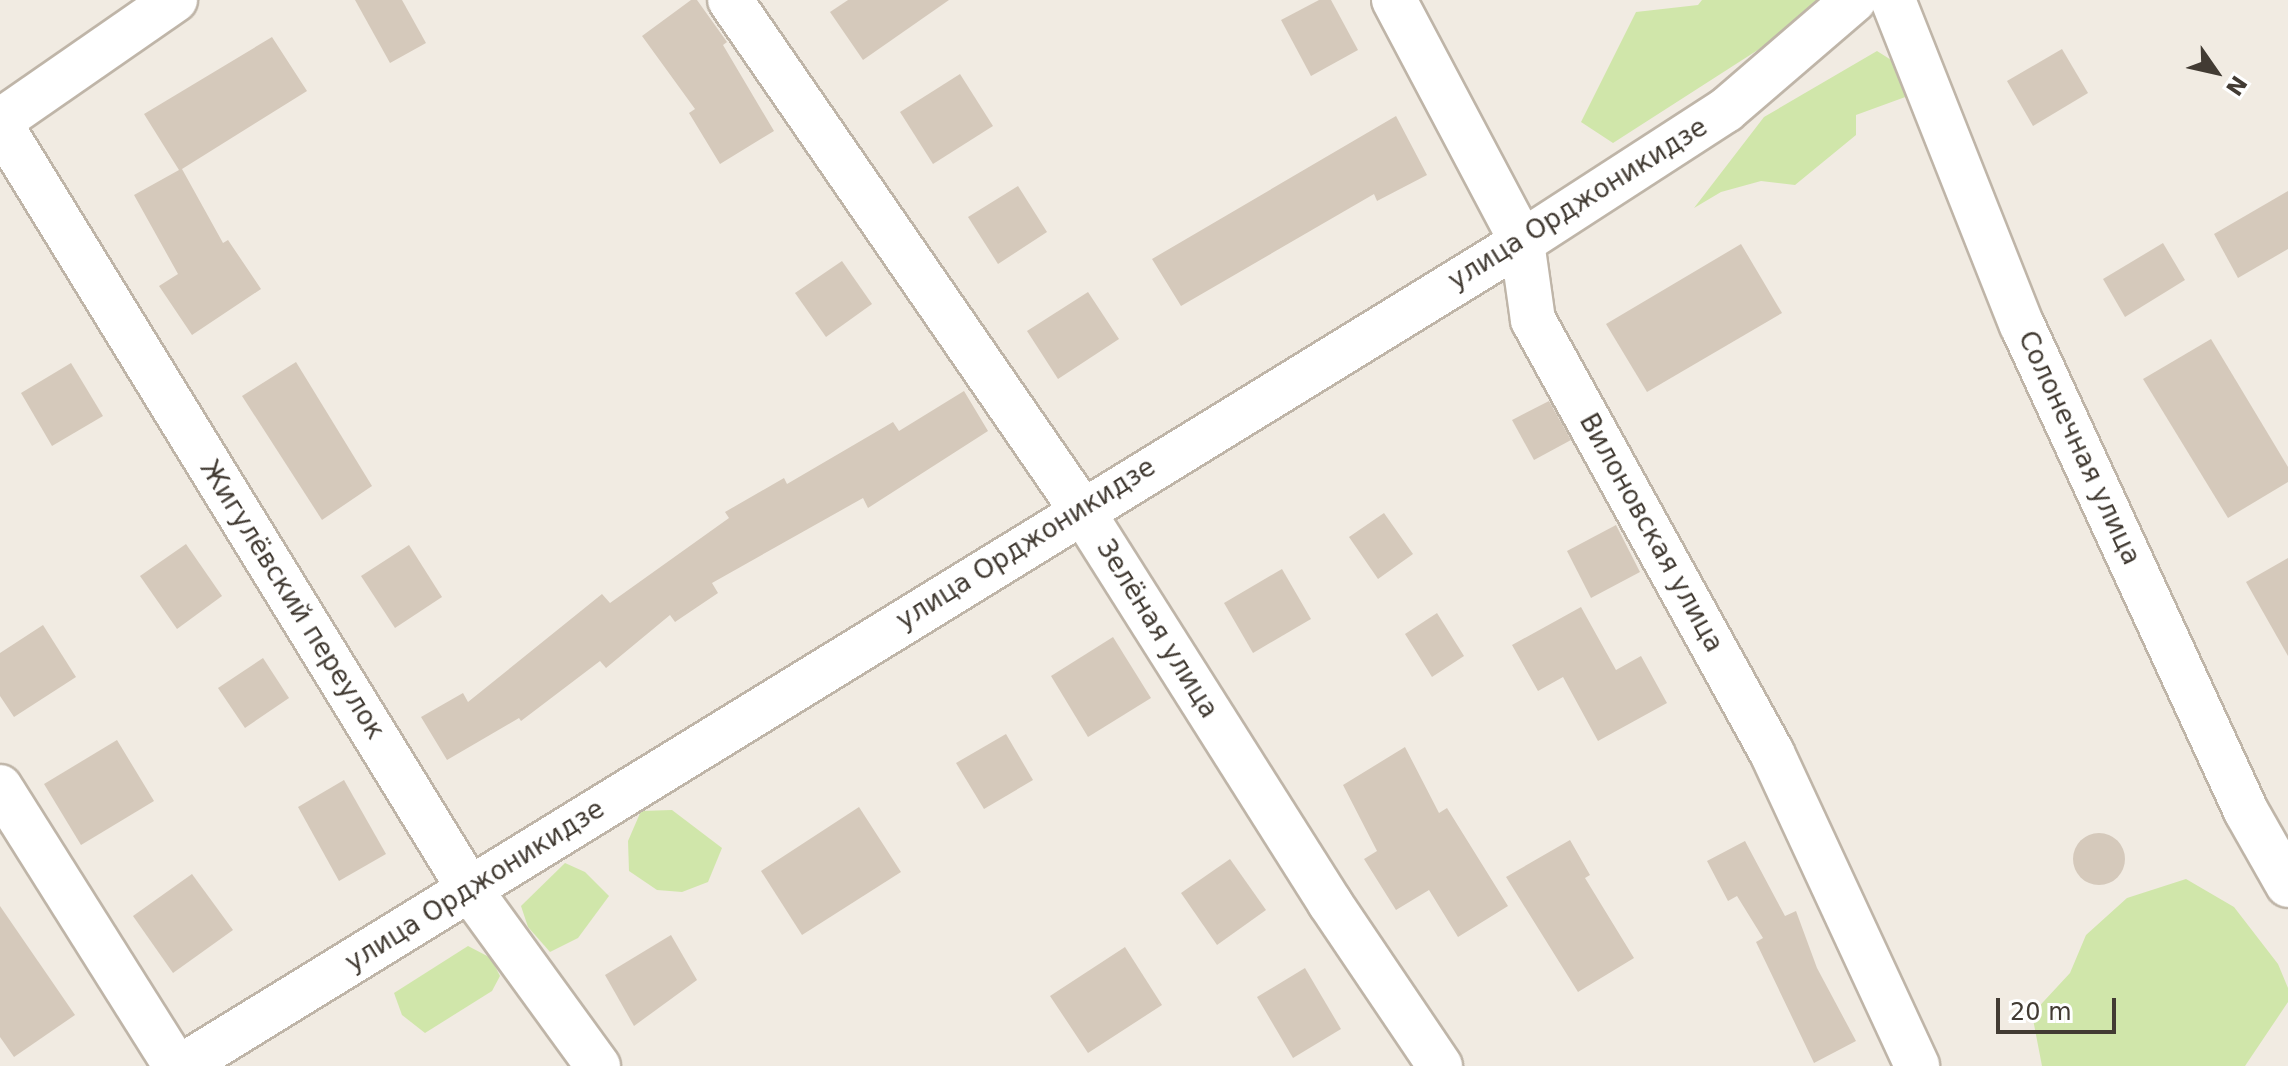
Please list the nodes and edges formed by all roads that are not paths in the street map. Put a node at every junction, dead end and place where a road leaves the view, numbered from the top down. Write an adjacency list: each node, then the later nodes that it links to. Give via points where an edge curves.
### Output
1 (175, 0): 6 (street)
2 (730, 0): 8 (street, Зелёная улица)
3 (1394, 0): 7 (street, Вилоновская улица)
4 (1854, 0): 7 (street, улица Орджоникидзе, via 1726,110)
5 (1893, 0): 10 (street, Солонечная улица, via 2022,325 2246,811)
6 (0, 122): 11 (street, Жигулёвский переулок)
7 (1522, 242): 8 (street, улица Орджоникидзе); 15 (street, Вилоновская улица, via 1533,320 1772,753)
8 (1081, 509): 11 (street, улица Орджоникидзе); 14 (street, Зелёная улица, via 1321,890)
9 (0, 787): 12 (street)
10 (2288, 885)
11 (470, 890): 12 (street, улица Орджоникидзе); 13 (street, Жигулёвский переулок)
12 (179, 1066)
13 (598, 1066)
14 (1440, 1066)
15 (1917, 1066)

